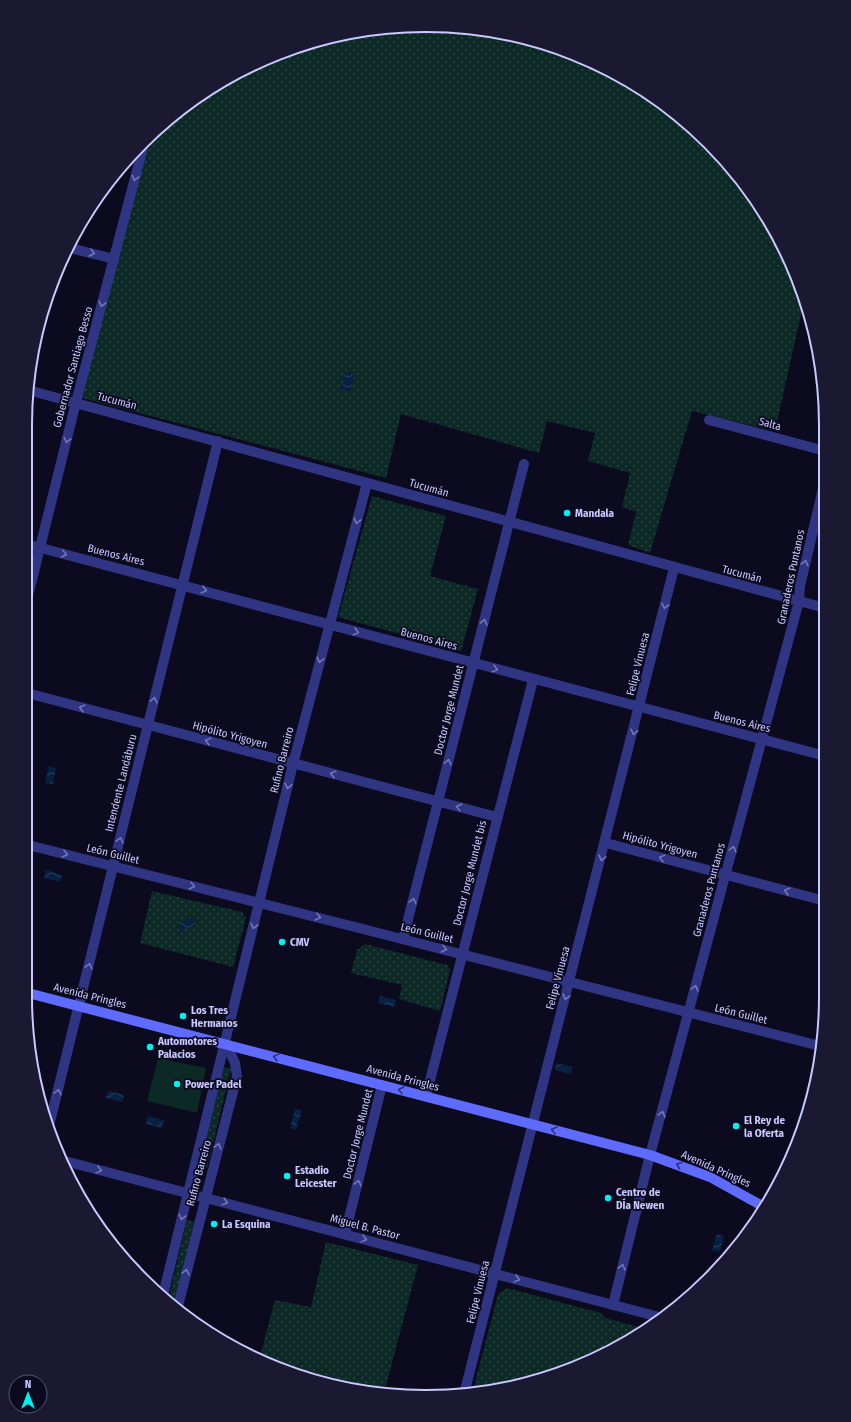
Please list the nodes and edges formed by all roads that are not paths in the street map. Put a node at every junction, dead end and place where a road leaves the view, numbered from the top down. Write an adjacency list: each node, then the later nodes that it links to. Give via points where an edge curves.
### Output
1 (140, 154): 3 (street, Gobernador Santiago Besso, one-way to 3)
2 (74, 249): 3 (street, one-way to 3)
3 (114, 259): 5 (street, Gobernador Santiago Besso, one-way to 5)
4 (34, 391): 5 (street, Tucumán)
5 (76, 402): 7 (street, Tucumán); 14 (street, Gobernador Santiago Besso, one-way to 14)
6 (708, 420): 8 (street, Salta)
7 (218, 441): 10 (street, Tucumán); 17 (street, Intendente Landáburu)
8 (819, 449)
9 (524, 464): 12 (street, Doctor Jorge Mundet)
10 (367, 483): 12 (street, Tucumán); 20 (street, Rufino Barreiro, one-way to 20)
11 (819, 505): 18 (street, Granaderos Puntanos, one-way to 11, via 800,586)
12 (509, 523): 15 (street, Tucumán); 21 (street, Doctor Jorge Mundet, one-way to 12)
13 (32, 546): 14 (street, Buenos Aires)
14 (40, 548): 16 (street, Gobernador Santiago Besso); 17 (street, Buenos Aires, one-way to 17)
15 (674, 568): 18 (street, Tucumán); 24 (street, Felipe Vinuesa, one-way to 24)
16 (32, 580)
17 (182, 584): 20 (street, Buenos Aires, one-way to 20); 25 (street, Intendente Landáburu, one-way to 17)
18 (799, 601): 19 (street, Tucumán); 26 (street, Granaderos Puntanos)
19 (819, 606)
20 (329, 625): 21 (street, Buenos Aires, one-way to 21); 28 (street, Rufino Barreiro, one-way to 28)
21 (473, 664): 22 (street, Buenos Aires, one-way to 22); 29 (street, Doctor Jorge Mundet, one-way to 21)
22 (533, 680): 24 (street, Buenos Aires); 30 (street, Doctor Jorge Mundet bis)
23 (32, 694): 25 (street, Hipólito Yrigoyen, one-way to 23)
24 (640, 708): 26 (street, Buenos Aires); 31 (street, Felipe Vinuesa, one-way to 31)
25 (148, 725): 28 (street, Hipólito Yrigoyen, one-way to 25); 33 (street, Intendente Landáburu, one-way to 25)
26 (762, 739): 27 (street, Buenos Aires); 34 (street, Granaderos Puntanos, one-way to 26)
27 (819, 754)
28 (293, 764): 29 (street, Hipólito Yrigoyen, one-way to 28); 36 (street, Rufino Barreiro, one-way to 36)
29 (438, 802): 30 (street, Hipólito Yrigoyen, one-way to 29); 37 (street, Doctor Jorge Mundet, one-way to 29)
30 (497, 817): 38 (street, Doctor Jorge Mundet bis)
31 (606, 843): 34 (street, Hipólito Yrigoyen, one-way to 31); 39 (street, Felipe Vinuesa, one-way to 39)
32 (32, 846): 33 (street, León Guillet, one-way to 33)
33 (113, 866): 36 (street, León Guillet, one-way to 36); 41 (street, Intendente Landáburu, one-way to 33)
34 (726, 875): 35 (street, Hipólito Yrigoyen, one-way to 34); 42 (street, Granaderos Puntanos, one-way to 34)
35 (819, 899)
36 (260, 903): 37 (street, León Guillet, one-way to 37); 43 (street, Rufino Barreiro, one-way to 43)
37 (403, 939): 38 (street, León Guillet, one-way to 38)
38 (462, 954): 39 (street, León Guillet); 46 (street, Doctor Jorge Mundet bis)
39 (570, 982): 42 (street, León Guillet); 48 (street, Felipe Vinuesa, one-way to 48)
40 (32, 994): 41 (main road, Avenida Pringles)
41 (79, 1006): 43 (main road, Avenida Pringles); 47 (street, Intendente Landáburu, one-way to 41)
42 (689, 1012): 44 (street, León Guillet); 49 (street, Granaderos Puntanos, one-way to 42)
43 (226, 1044): 45 (main road, Avenida Pringles, one-way to 43); 51 (street, Rufino Barreiro); 52 (street, Rufino Barreiro, one-way to 43, via 237,1076 235,1063)
44 (816, 1045)
45 (382, 1085): 46 (main road, Avenida Pringles, one-way to 45); 54 (street, Doctor Jorge Mundet, one-way to 45)
46 (426, 1096): 48 (main road, Avenida Pringles)
47 (51, 1117)
48 (532, 1124): 49 (main road, Avenida Pringles, one-way to 48); 55 (street, Felipe Vinuesa)
49 (650, 1155): 53 (main road, Avenida Pringles, one-way to 49, via 710,1177); 58 (street, Granaderos Puntanos, one-way to 49)
50 (69, 1162): 51 (street, Miguel B. Pastor, one-way to 51)
51 (188, 1194): 52 (street, Miguel B. Pastor); 56 (street, Rufino Barreiro, one-way to 56)
52 (205, 1197): 54 (street, Miguel B. Pastor, one-way to 54); 57 (street, Rufino Barreiro, one-way to 52)
53 (759, 1204)
54 (345, 1234): 55 (street, Miguel B. Pastor, one-way to 55)
55 (496, 1273): 58 (street, Miguel B. Pastor, one-way to 58); 60 (street, Felipe Vinuesa)
56 (164, 1290)
57 (179, 1303)
58 (613, 1305): 59 (street, Miguel B. Pastor)
59 (655, 1316)
60 (466, 1388)

